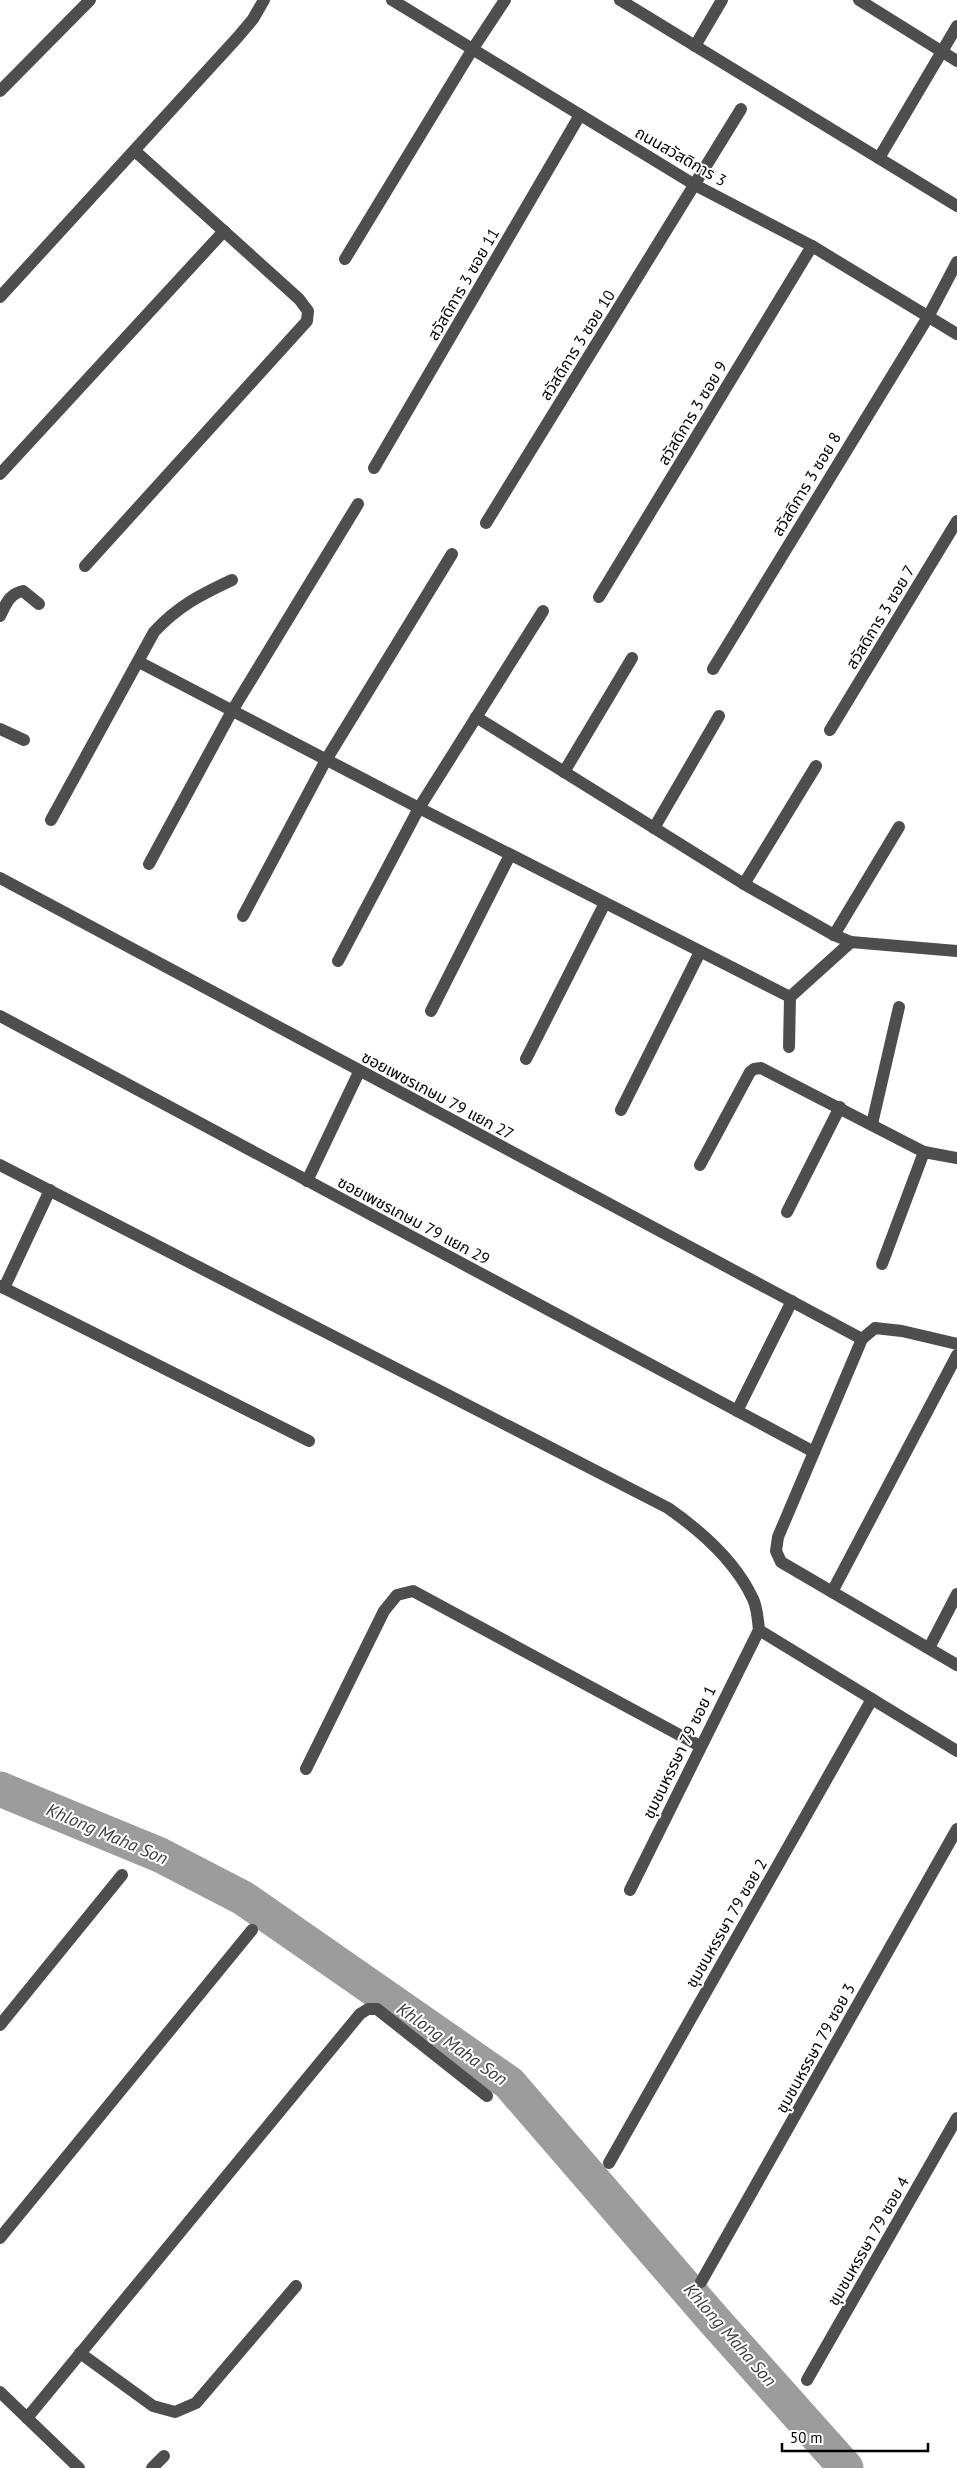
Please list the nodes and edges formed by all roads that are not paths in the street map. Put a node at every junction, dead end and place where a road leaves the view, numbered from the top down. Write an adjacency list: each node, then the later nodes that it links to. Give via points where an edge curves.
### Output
1 (90, 0): 13 (street)
2 (264, 0): 16 (street, via 237,38)
3 (392, 0): 10 (street, ถนนสวัสดิการ 3)
4 (505, 0): 10 (street)
5 (620, 0): 9 (street)
6 (722, 0): 9 (street)
7 (858, 0): 11 (street)
8 (957, 26): 11 (street)
9 (695, 46): 17 (street)
10 (472, 50): 15 (street, ถนนสวัสดิการ 3); 22 (street)
11 (942, 51): 12 (street); 17 (street)
12 (957, 61)
13 (0, 91)
14 (740, 109): 18 (street, สวัสดิการ 3 ซอย 10)
15 (580, 115): 18 (street, ถนนสวัสดิการ 3); 27 (street, สวัสดิการ 3 ซอย 11)
16 (135, 151): 20 (street); 24 (street)
17 (879, 158): 19 (street)
18 (695, 185): 21 (street, ถนนสวัสดิการ 3); 31 (street, สวัสดิการ 3 ซอย 10)
19 (957, 206)
20 (224, 231): 28 (street); 33 (street, via 299,299 308,311 307,321)
21 (812, 246): 25 (street, ถนนสวัสดิการ 3); 35 (street, สวัสดิการ 3 ซอย 9)
22 (345, 259)
23 (957, 262): 25 (street, สวัสดิการ 3 ซอย 8)
24 (0, 297)
25 (928, 317): 26 (street, ถนนสวัสดิการ 3); 41 (street, สวัสดิการ 3 ซอย 8)
26 (957, 334)
27 (374, 468)
28 (0, 474)
29 (358, 504): 42 (street)
30 (957, 521): 46 (street, สวัสดิการ 3 ซอย 7)
31 (486, 523)
32 (452, 554): 48 (street)
33 (85, 566)
34 (232, 580): 40 (street, via 187,602 170,615 154,632)
35 (599, 597)
36 (39, 604): 38 (street, via 20,591 7,600)
37 (543, 612): 44 (street)
38 (0, 616)
39 (632, 658): 50 (street)
40 (139, 662): 42 (street); 52 (street)
41 (713, 668)
42 (232, 711): 48 (street); 56 (street)
43 (719, 716): 54 (street)
44 (476, 717): 50 (street); 51 (street)
45 (0, 729): 47 (street)
46 (830, 730)
47 (24, 740)
48 (326, 760): 51 (street); 60 (street)
49 (816, 766): 58 (street)
50 (564, 772): 54 (street)
51 (418, 808): 55 (street); 65 (street)
52 (51, 820)
53 (899, 827): 61 (street)
54 (654, 828): 58 (street)
55 (510, 855): 59 (street); 68 (street)
56 (148, 864)
57 (0, 878): 72 (street, ซอยเพชรเกษม 79 แยก 27)
58 (744, 884): 61 (street)
59 (605, 903): 64 (street); 71 (street)
60 (243, 916)
61 (834, 935): 62 (street)
62 (851, 942): 63 (street); 66 (street)
63 (955, 947)
64 (700, 952): 66 (street); 74 (street)
65 (338, 960)
66 (790, 997): 70 (street)
67 (899, 1006): 75 (street)
68 (431, 1011)
69 (0, 1016): 80 (street, ซอยเพชรเกษม 79 แยก 29)
70 (789, 1047)
71 (526, 1059)
72 (359, 1072): 80 (street); 85 (street, ซอยเพชรเกษม 79 แยก 27)
73 (840, 1107): 75 (street); 79 (street, via 761,1068 754,1069); 82 (street)
74 (621, 1110)
75 (872, 1124): 76 (street)
76 (924, 1152): 77 (street); 83 (street)
77 (957, 1158)
78 (0, 1165): 81 (street)
79 (700, 1165)
80 (307, 1181): 89 (street, ซอยเพชรเกษม 79 แยก 29)
81 (50, 1190): 84 (street); 94 (street, via 668,1508 692,1524 728,1560 754,1600)
82 (787, 1212)
83 (882, 1264)
84 (2, 1287): 90 (street)
85 (792, 1301): 86 (street, ซอยเพชรเกษม 79 แยก 27); 89 (street)
86 (862, 1338): 87 (street, via 874,1328); 91 (street)
87 (957, 1344)
88 (957, 1355): 92 (street)
89 (736, 1411): 91 (street, ซอยเพชรเกษม 79 แยก 29)
90 (309, 1441)
91 (814, 1452): 92 (street, via 778,1537 776,1550 781,1562)
92 (832, 1592): 95 (street)
93 (957, 1594): 95 (street)
94 (759, 1630): 97 (street); 98 (street, ชุมชนหรรษา 79 ซอย 1)
95 (929, 1648): 96 (street)
96 (957, 1665)
97 (872, 1699): 99 (street); 108 (street, ชุมชนหรรษา 79 ซอย 2)
98 (700, 1746): 100 (street, via 413,1591 398,1595 384,1611); 103 (street, ชุมชนหรรษา 79 ซอย 1)
99 (957, 1751)
100 (306, 1770)
101 (957, 1829): 110 (street, ชุมชนหรรษา 79 ซอย 3)
102 (122, 1875): 105 (street)
103 (630, 1890)
104 (252, 1930): 109 (street)
105 (0, 2025)
106 (487, 2096): 112 (street, via 377,2009 368,2009 360,2014)
107 (957, 2118): 113 (street, ชุมชนหรรษา 79 ซอย 4)
108 (609, 2163)
109 (0, 2238)
110 (701, 2282)
111 (296, 2286): 112 (street, via 196,2403 175,2412 153,2406)
112 (80, 2353): 115 (street)
113 (807, 2380)
114 (0, 2392): 115 (street)
115 (27, 2418): 117 (street)
116 (164, 2456): 118 (street)
117 (79, 2468)
118 (152, 2468)

